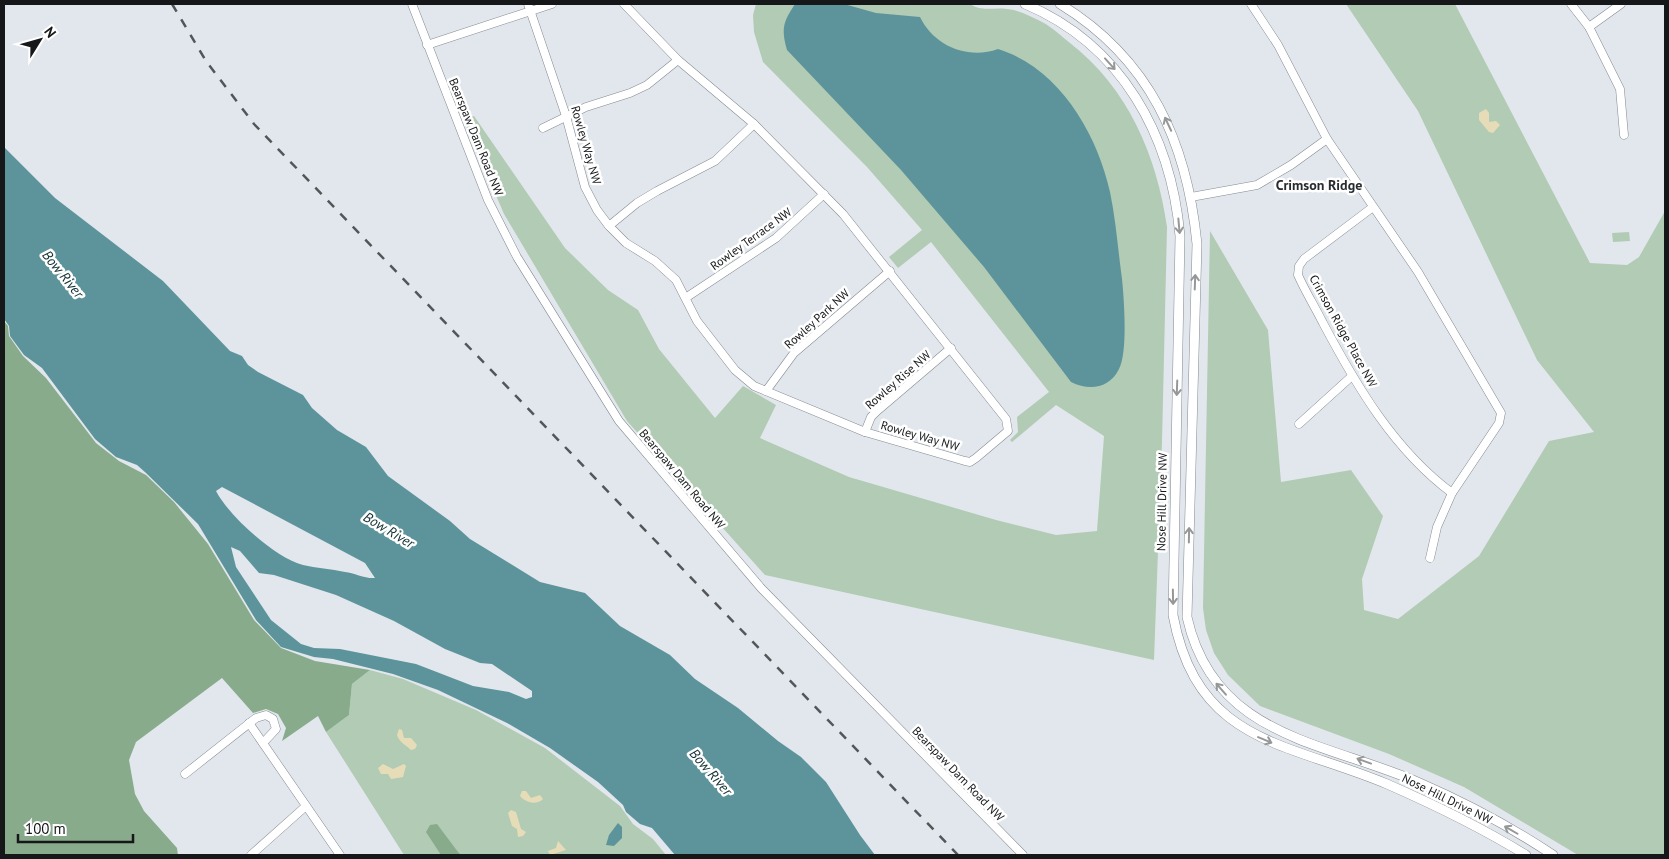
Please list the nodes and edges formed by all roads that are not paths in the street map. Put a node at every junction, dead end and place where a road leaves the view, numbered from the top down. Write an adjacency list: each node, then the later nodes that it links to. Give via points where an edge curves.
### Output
1 (412, 4): 12 (street, Bearspaw Dam Road NW)
2 (528, 4): 10 (street, Rowley Way NW)
3 (552, 4): 10 (street)
4 (624, 4): 13 (street, Rowley Way NW)
5 (1025, 4): 21 (street, Nose Hill Drive NW, one-way to 21, via 1074,30 1118,72 1157,136)
6 (1060, 4): 20 (street, Nose Hill Drive NW, one-way to 6, via 1174,138 1143,80 1113,44)
7 (1251, 4): 18 (street, via 1278,46)
8 (1571, 4): 11 (street)
9 (1621, 4): 11 (street)
10 (531, 12): 12 (street); 14 (street, Rowley Way NW)
11 (1589, 27): 17 (street, via 1620,89)
12 (427, 45): 39 (street, Bearspaw Dam Road NW, via 488,200 517,257 619,421 761,588)
13 (678, 60): 14 (street, via 647,85); 15 (street, Rowley Way NW)
14 (566, 116): 16 (street); 23 (street, Rowley Way NW, via 585,187)
15 (754, 124): 19 (street, Rowley Way NW); 23 (street, via 715,161 650,195)
16 (543, 128)
17 (1624, 135)
18 (1328, 140): 20 (street, via 1256,185); 22 (street)
19 (824, 194): 24 (street, Rowley Way NW); 25 (street, Rowley Terrace NW, via 776,238)
20 (1191, 197): 21 (street); 41 (street, Nose Hill Drive NW, one-way to 20, via 1513,830 1420,783 1258,720 1226,694 1204,665 1192,636 1187,603 1197,244)
21 (1176, 199): 40 (street, Nose Hill Drive NW, one-way to 40, via 1180,236 1173,615 1182,650 1194,677 1222,712 1261,739 1386,784 1462,819)
22 (1373, 207): 27 (street, Crimson Ridge Place NW, via 1304,259 1298,269 1299,278); 31 (street, via 1424,282 1501,413 1499,423)
23 (609, 226): 25 (street, Rowley Way NW, via 626,243 666,270)
24 (890, 271): 26 (street, Rowley Way NW); 28 (street, Rowley Park NW, via 809,338)
25 (687, 297): 28 (street, Rowley Way NW, via 697,321 735,370 754,386)
26 (951, 348): 30 (street, Rowley Rise NW, via 877,411); 30 (street, Rowley Way NW, via 1006,419 1008,431 970,462)
27 (1352, 376): 29 (street); 31 (street, Crimson Ridge Place NW, via 1412,457)
28 (766, 391): 30 (street, Rowley Way NW)
29 (1299, 424)
30 (864, 432)
31 (1452, 493): 32 (street, via 1437,527)
32 (1430, 558)
33 (249, 723): 34 (street); 34 (street, via 263,714 273,719 275,732); 35 (street)
34 (262, 743): 36 (street)
35 (185, 774)
36 (306, 806): 37 (street); 38 (street)
37 (251, 855)
38 (340, 855)
39 (1023, 855)
40 (1526, 855)
41 (1553, 855)

